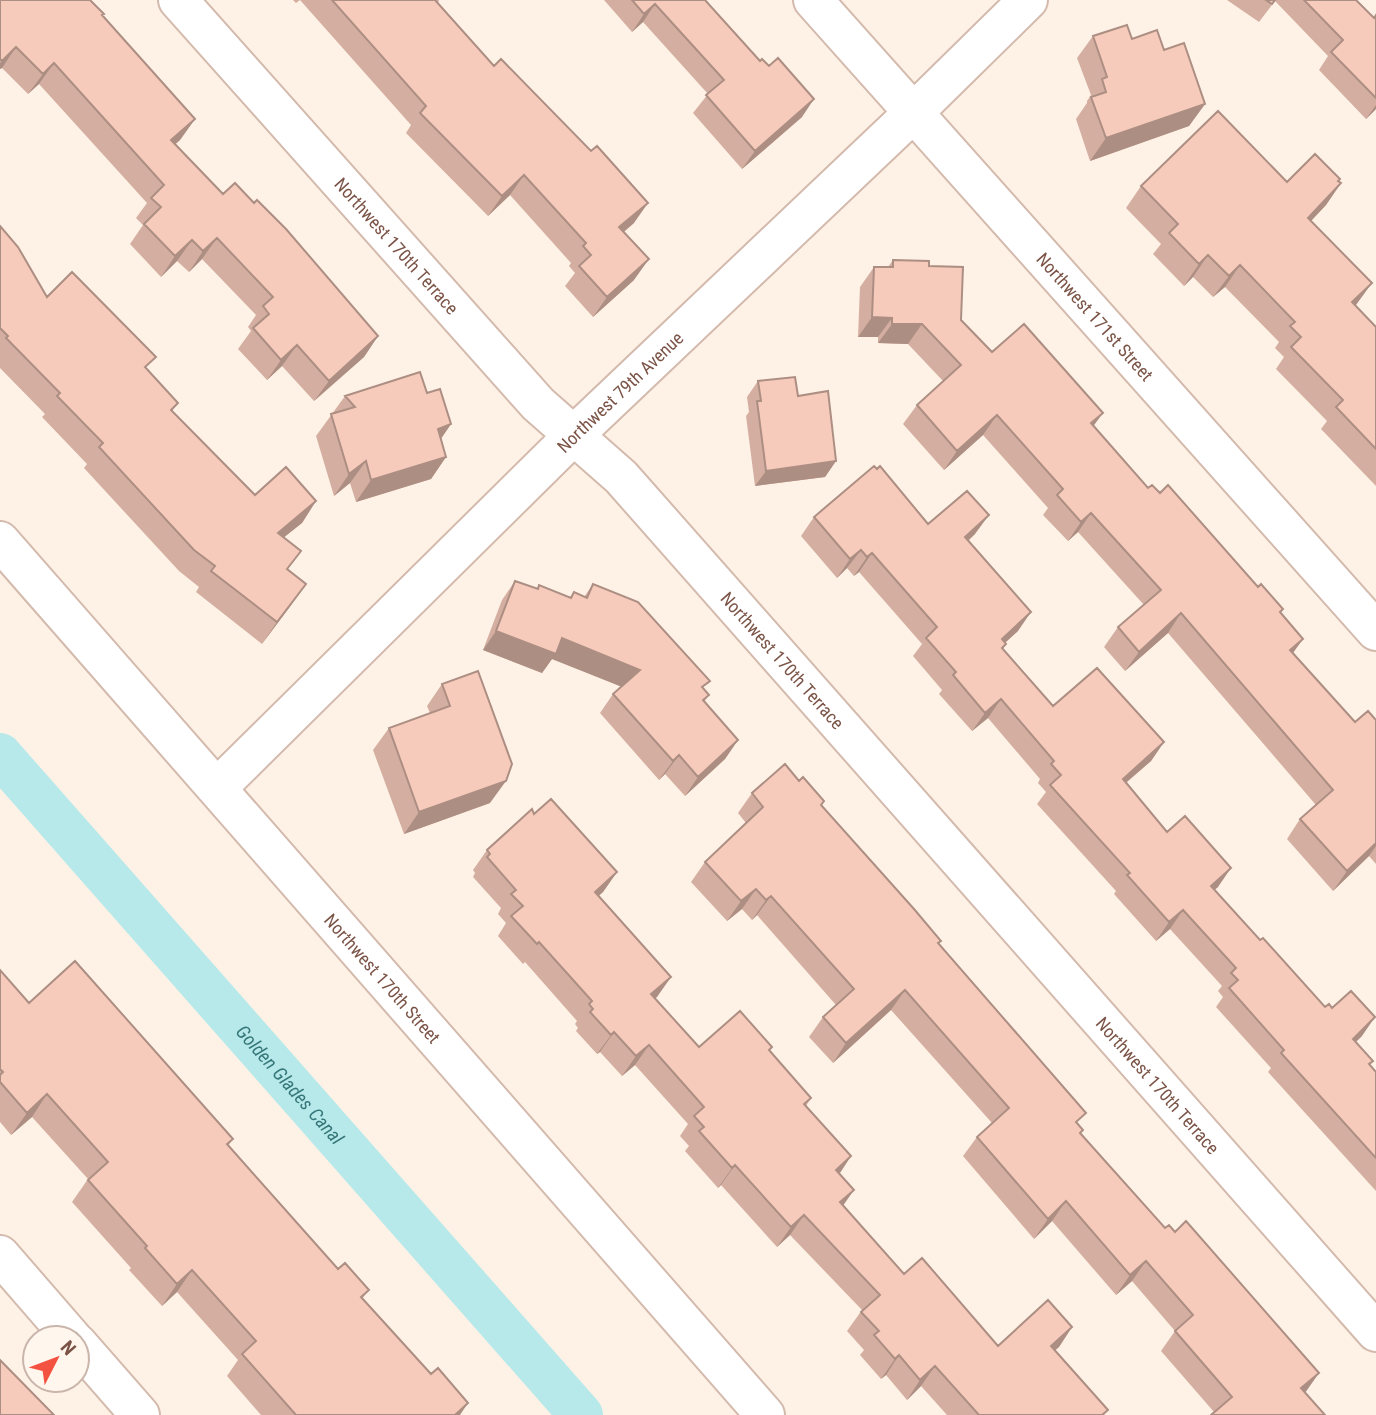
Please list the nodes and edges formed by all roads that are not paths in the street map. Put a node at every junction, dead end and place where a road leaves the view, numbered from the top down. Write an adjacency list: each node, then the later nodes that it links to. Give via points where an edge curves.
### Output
1 (178, 0): 5 (street, Northwest 170th Terrace, via 538,404)
2 (813, 0): 4 (street, Northwest 171st Street)
3 (1028, 0): 4 (street, Northwest 79th Avenue)
4 (912, 114): 5 (street, Northwest 79th Avenue); 7 (street, Northwest 171st Street)
5 (575, 435): 8 (street, Northwest 79th Avenue); 11 (street, Northwest 170th Terrace, via 630,488)
6 (0, 541): 8 (street, Northwest 170th Street)
7 (1376, 631)
8 (217, 788): 14 (street, Northwest 170th Street)
9 (0, 1255): 10 (street)
10 (60, 1324)
11 (1376, 1332)
12 (91, 1359): 13 (street)
13 (140, 1415)
14 (765, 1415)

